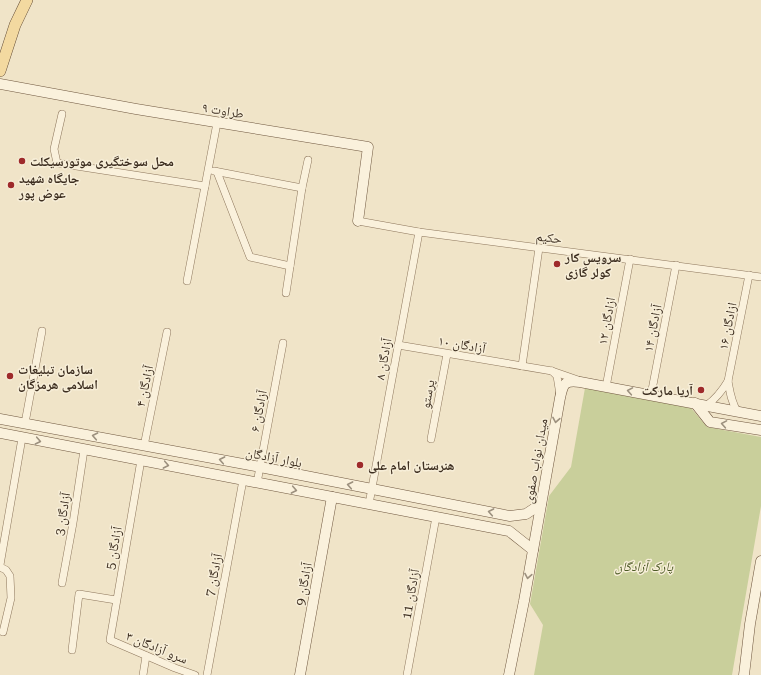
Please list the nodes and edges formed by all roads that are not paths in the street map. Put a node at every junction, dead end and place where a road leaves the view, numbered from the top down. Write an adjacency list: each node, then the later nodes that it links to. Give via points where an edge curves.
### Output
1 (19, 0): 3 (main road)
2 (27, 0): 3 (main road)
3 (15, 25): 4 (main road)
4 (0, 71)
5 (0, 84): 7 (main road, طراوت ۹)
6 (62, 114): 11 (street, via 54,149 57,163)
7 (217, 122): 9 (street); 13 (main road, طراوت ۹, via 368,147)
8 (308, 160): 12 (street)
9 (208, 170): 10 (street); 11 (street)
10 (217, 172): 12 (street); 18 (street, via 250,257)
11 (205, 186): 21 (street)
12 (302, 188): 18 (street)
13 (358, 221): 14 (street, حکیم)
14 (419, 232): 15 (street, حکیم); 26 (street, آزادگان ۸)
15 (539, 248): 16 (street, حکیم); 28 (street)
16 (630, 259): 17 (street, حکیم); 32 (street, ازادگان ۱۲)
17 (676, 265): 19 (street, حکیم); 33 (street, آزادگان ۱۴)
18 (290, 266): 22 (street)
19 (749, 275): 20 (street, حکیم); 30 (street, ازادگان ۱۶)
20 (761, 276)
21 (188, 281)
22 (286, 293)
23 (42, 331): 40 (street)
24 (167, 332): 45 (street, آزادگان ۴)
25 (283, 343): 48 (street, آزادگان ۶)
26 (398, 345): 27 (street, آزادگان ۱۰); 51 (street, آزادگان ۸)
27 (447, 354): 28 (street, آزادگان ۱۰); 44 (street, پرستو)
28 (522, 366): 29 (street, آزادگان ۱۰)
29 (552, 371): 31 (street, آزادگان ۱۰); 34 (street, via 557,376)
30 (728, 381): 36 (street, ازادگان ۱۶, via 723,390); 37 (street, ازادگان ۱۶, via 730,397)
31 (589, 384): 32 (main road, میدان نواب صفوی); 34 (main road, میدان نواب صفوی, via 571,381 566,383)
32 (606, 387): 33 (main road, میدان نواب صفوی, one-way to 32)
33 (651, 395): 35 (main road, میدان نواب صفوی)
34 (560, 398): 54 (main road, میدان نواب صفوی, one-way to 54)
35 (695, 403): 36 (main road, میدان نواب صفوی); 41 (main road, one-way to 35, via 710,422)
36 (707, 405): 37 (main road, میدان نواب صفوی)
37 (737, 411): 38 (main road, میدان نواب صفوی)
38 (761, 416)
39 (0, 418): 40 (main road, بلوار آزادگان)
40 (25, 423): 43 (main road); 45 (main road, بلوار آزادگان, one-way to 40)
41 (761, 430)
42 (0, 433): 43 (main road)
43 (22, 438): 46 (main road, one-way to 46); 60 (street)
44 (431, 439)
45 (144, 446): 47 (main road); 48 (main road, بلوار آزادگان, one-way to 45)
46 (84, 450): 47 (main road); 61 (street, آزادگان 3)
47 (141, 460): 49 (main road, one-way to 49); 62 (street, آزادگان 5)
48 (260, 467): 50 (street, آزادگان ۶); 51 (main road, بلوار آزادگان, one-way to 48)
49 (243, 480): 50 (main road); 72 (street, آزادگان 7)
50 (257, 483): 52 (main road, one-way to 52)
51 (372, 490): 53 (street, آزادگان ۸); 55 (main road, بلوار آزادگان, one-way to 51)
52 (332, 497): 53 (main road); 73 (main road, آزادگان 9)
53 (369, 504): 56 (main road)
54 (541, 504): 55 (main road, بلوار آزادگان, via 526,514); 58 (main road, میدان نواب صفوی)
55 (510, 516): 57 (main road, via 515,524)
56 (436, 517): 57 (main road); 74 (street, آزادگان 11)
57 (509, 531): 58 (main road)
58 (533, 550): 75 (main road, میدان نواب صفوی, one-way to 75)
59 (761, 561): 64 (main road)
60 (0, 566): 65 (street, via 10,576 11,598)
61 (62, 583)
62 (116, 600): 66 (street, آزادگان 5); 67 (street, via 79,594)
63 (761, 606): 64 (main road)
64 (750, 624): 76 (main road)
65 (3, 632)
66 (110, 640): 68 (street, سرو آزادگان ۳)
67 (72, 650)
68 (146, 656): 69 (street, سرو آزادگان ۳); 70 (street)
69 (175, 672): 71 (street, سرو آزادگان ۳)
70 (143, 675)
71 (195, 675)
72 (207, 675)
73 (300, 675)
74 (407, 675)
75 (509, 675)
76 (744, 675)

